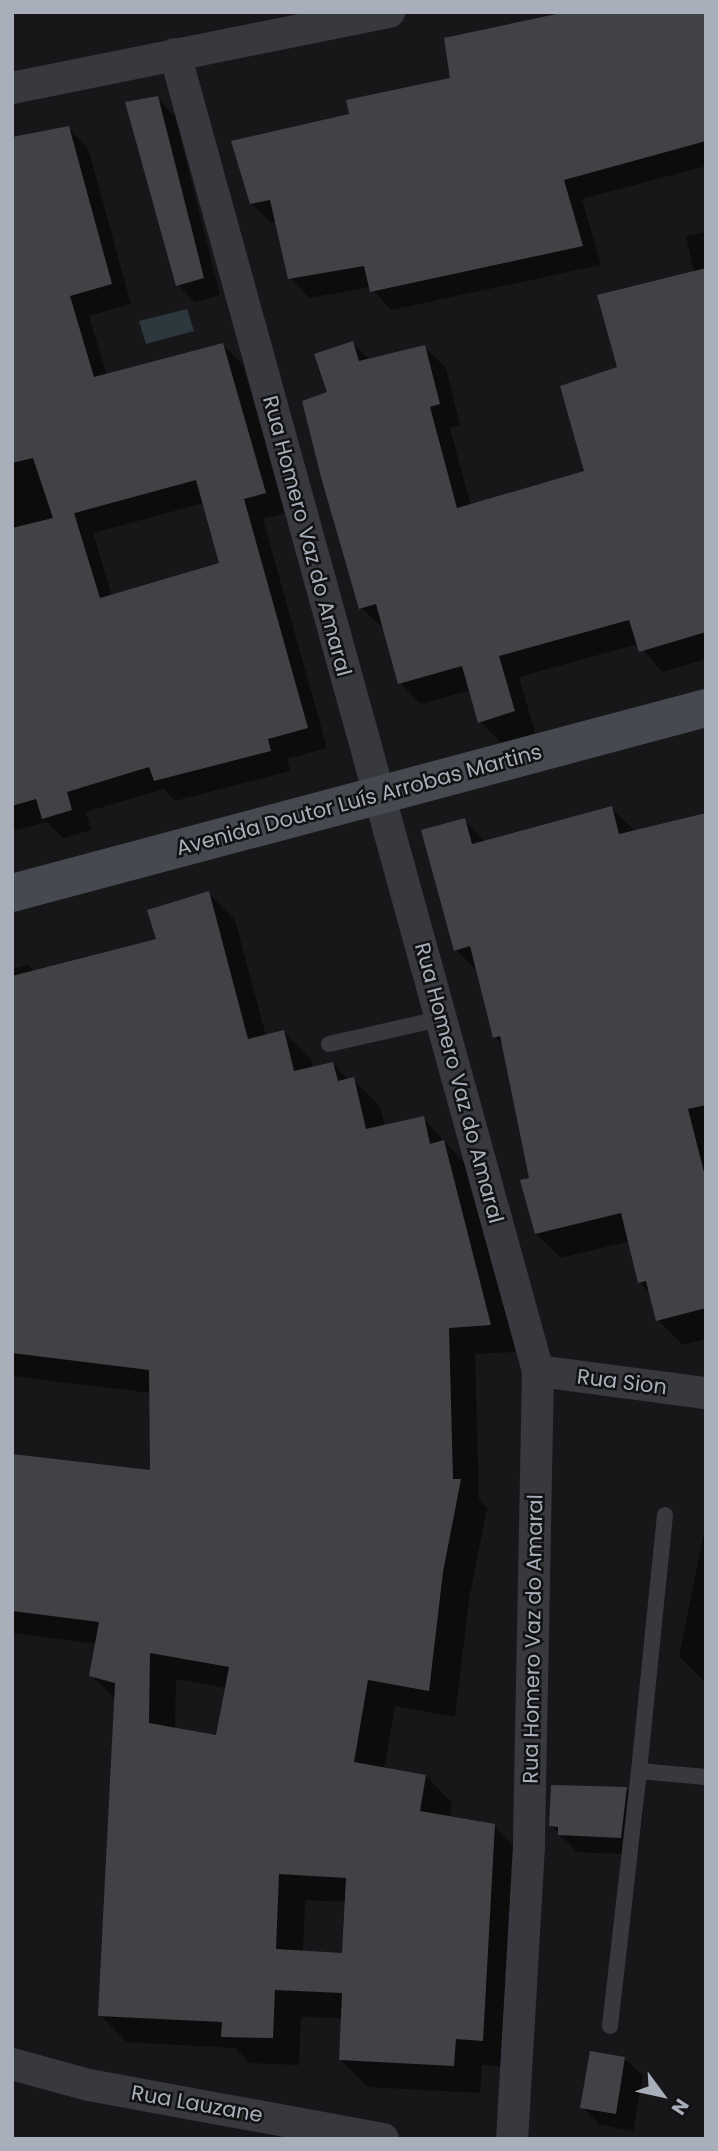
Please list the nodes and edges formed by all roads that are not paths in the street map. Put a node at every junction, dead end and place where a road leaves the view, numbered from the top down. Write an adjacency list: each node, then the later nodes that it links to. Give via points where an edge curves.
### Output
1 (389, 12): 2 (street)
2 (175, 54): 3 (street); 5 (street, Rua Homero Vaz do Amaral)
3 (12, 88)
4 (706, 708): 5 (street, Avenida Doutor Luís Arrobas Martins)
5 (377, 794): 6 (street, Avenida Doutor Luís Arrobas Martins); 7 (street, Rua Homero Vaz do Amaral)
6 (12, 892)
7 (443, 1018): 8 (lane); 9 (street, Rua Homero Vaz do Amaral)
8 (329, 1044)
9 (538, 1371): 10 (street, Rua Sion); 17 (street, Rua Homero Vaz do Amaral, via 529,1846)
10 (706, 1393)
11 (665, 1515): 12 (lane)
12 (639, 1771): 13 (lane); 14 (lane)
13 (706, 1777)
14 (610, 2026)
15 (12, 2064): 16 (street, Rua Lauzane, via 89,2085)
16 (383, 2139)
17 (512, 2139)

